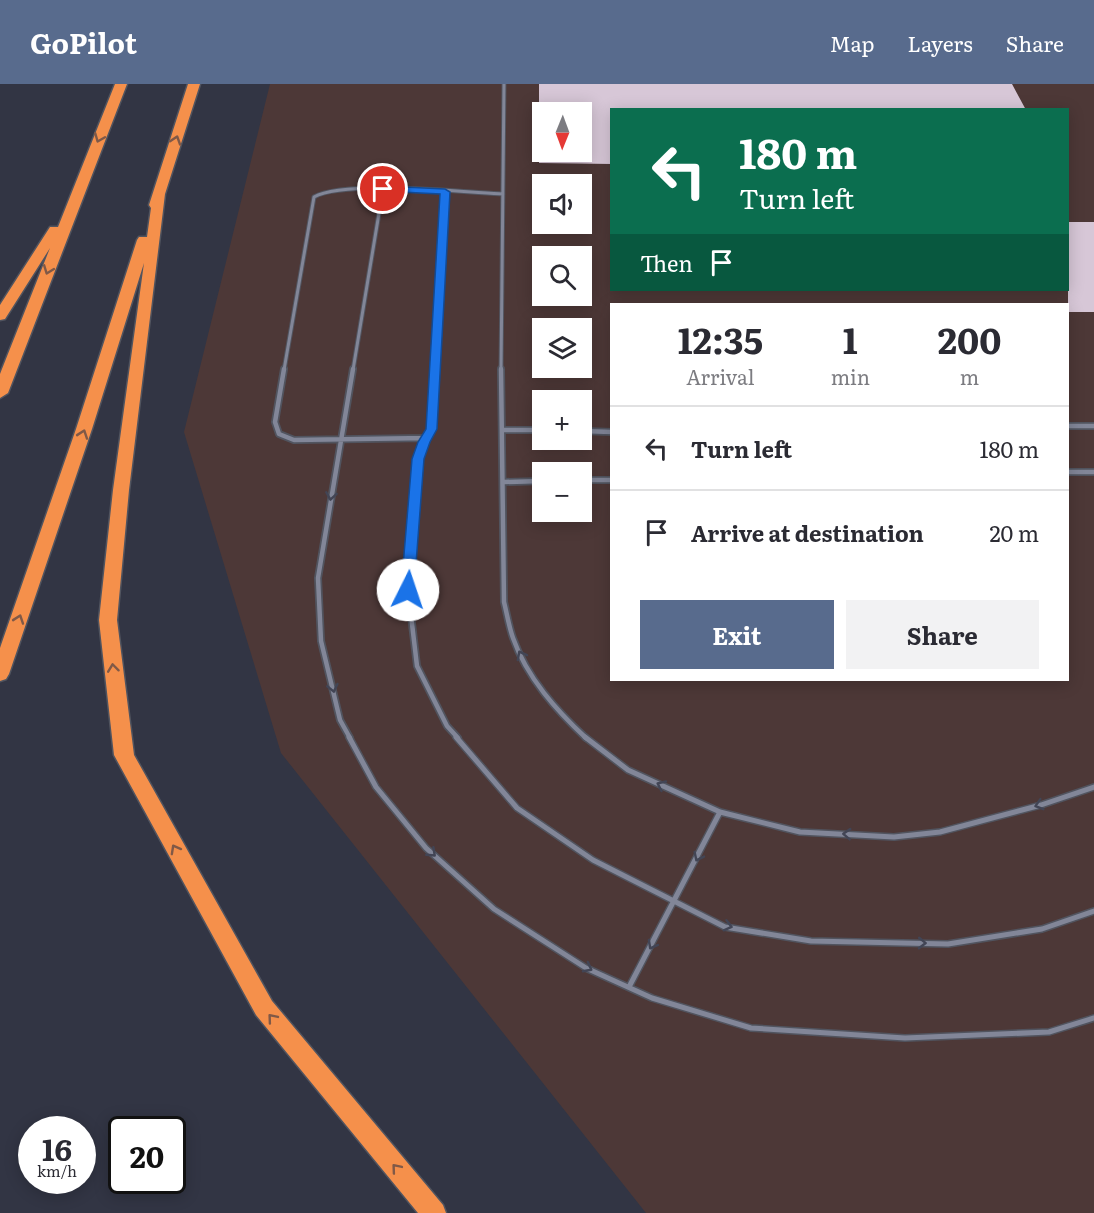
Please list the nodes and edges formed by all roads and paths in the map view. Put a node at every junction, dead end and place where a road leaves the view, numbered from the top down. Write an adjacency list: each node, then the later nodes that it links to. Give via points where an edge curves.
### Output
1 (121, 84): 8 (highway, one-way to 8)
2 (194, 84): 7 (highway, one-way to 2)
3 (504, 84): 6 (lane)
4 (383, 189): 5 (lane); 17 (lane); 17 (lane, via 342,188 314,197 275,422 279,434 294,440)
5 (445, 192): 6 (lane); 18 (lane, via 431,429)
6 (503, 194): 13 (lane)
7 (159, 195): 25 (highway, one-way to 7); 32 (highway, one-way to 7, via 264,1008 124,755 108,621)
8 (76, 196): 9 (highway); 10 (highway, one-way to 10)
9 (0, 316)
10 (0, 393)
11 (1069, 426): 12 (lane)
12 (1094, 426)
13 (503, 430): 14 (lane); 24 (lane)
14 (532, 430)
15 (592, 431): 16 (lane)
16 (610, 432)
17 (342, 438): 18 (lane); 30 (lane, one-way to 30, via 318,578 321,641 340,720 376,788 426,848 494,909 586,968)
18 (426, 438): 28 (lane, via 418,459 408,590 417,666 447,726 518,808 593,860)
19 (1069, 472): 20 (lane)
20 (1094, 472)
21 (592, 480): 22 (lane)
22 (610, 480)
23 (532, 481): 24 (lane)
24 (504, 482): 27 (lane, one-way to 24, via 628,770 557,711 530,672 513,639 504,602)
25 (0, 674)
26 (1094, 787): 27 (lane, one-way to 27, via 940,832 894,837 800,832)
27 (720, 812): 28 (lane, one-way to 28)
28 (675, 902): 29 (lane, one-way to 29, via 725,927 811,941 948,944 1042,929); 30 (lane, one-way to 30)
29 (1094, 911)
30 (629, 987): 31 (lane, via 652,998 751,1028 774,1030 904,1038 1049,1032)
31 (1094, 1018)
32 (434, 1213)

